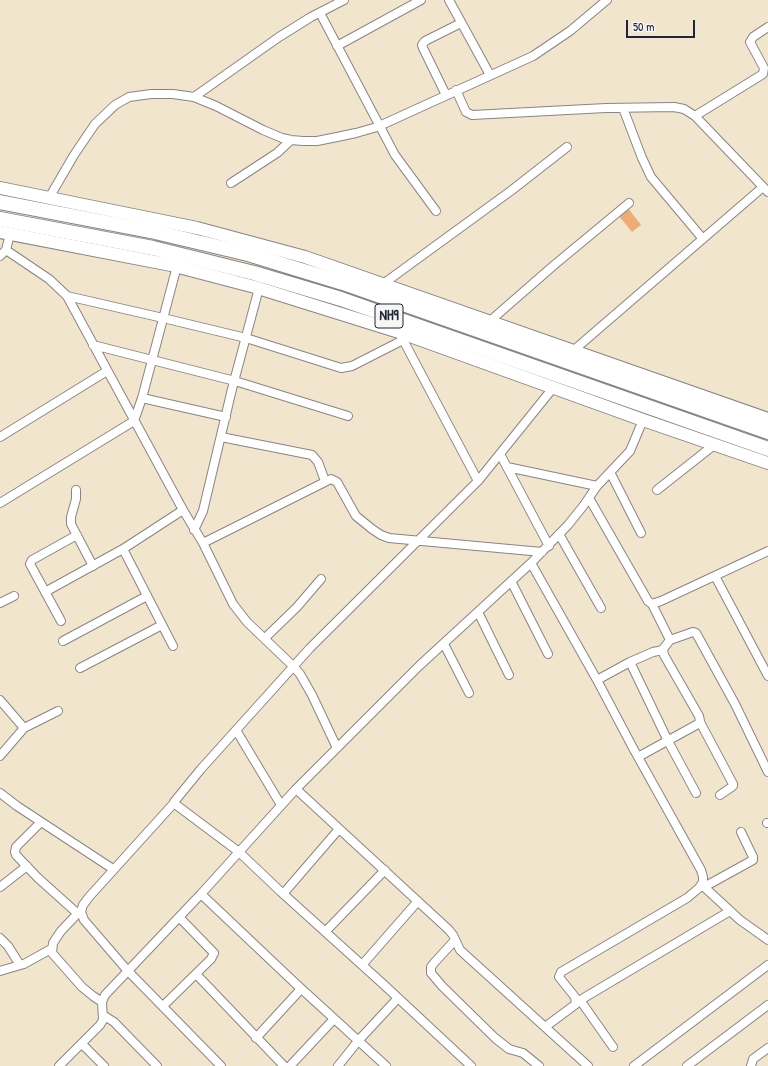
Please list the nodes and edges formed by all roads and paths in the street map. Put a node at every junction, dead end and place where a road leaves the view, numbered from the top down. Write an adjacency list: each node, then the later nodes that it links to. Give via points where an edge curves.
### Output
1 (344, 0): 5 (street)
2 (421, 0): 8 (street)
3 (449, 0): 6 (street)
4 (602, 2): 10 (street, via 544,50)
5 (320, 13): 8 (street); 13 (street, via 279,37)
6 (461, 23): 10 (street); 12 (street, via 422,44)
7 (768, 27): 9 (street, via 750,42)
8 (337, 46): 16 (street)
9 (766, 74): 15 (street)
10 (490, 75): 11 (street)
11 (456, 90): 12 (street); 14 (street, via 466,112 472,115)
12 (446, 95): 16 (street)
13 (194, 97): 17 (street, via 263,130); 22 (street, via 151,94 129,97 115,105 95,124)
14 (623, 108): 15 (street, via 674,107 687,110); 28 (street, via 651,177)
15 (696, 116): 21 (street)
16 (379, 125): 17 (street, via 356,134 317,141); 25 (street, via 395,155)
17 (291, 140): 19 (street)
18 (567, 147): 31 (street)
19 (231, 183)
20 (0, 188): 22 (main road)
21 (766, 190): 28 (street)
22 (49, 198): 31 (main road, via 247,241 305,257)
23 (0, 202): 50 (highway, NH9, via 155,232 248,254 343,283)
24 (629, 203): 35 (street)
25 (436, 211)
26 (0, 219): 54 (highway, NH9, via 153,248 254,273 341,299)
27 (5, 233): 29 (street); 30 (main road)
28 (703, 239): 39 (street)
29 (3, 253): 33 (street, via 49,280)
30 (177, 266): 32 (main road); 34 (street)
31 (383, 284): 35 (main road)
32 (259, 288): 36 (main road); 37 (street)
33 (67, 296): 34 (street); 38 (street)
34 (163, 318): 37 (street); 40 (street)
35 (490, 321): 39 (main road)
36 (401, 336): 37 (street, via 345,368); 43 (main road); 60 (street)
37 (246, 338): 42 (street)
38 (93, 345): 40 (street); 41 (street)
39 (574, 350): 47 (main road)
40 (152, 360): 42 (street); 44 (street)
41 (107, 371): 49 (street); 51 (street)
42 (234, 381): 45 (street); 46 (street)
43 (553, 388): 48 (main road); 55 (street)
44 (142, 398): 46 (street); 49 (street)
45 (348, 416)
46 (226, 417): 52 (street)
47 (768, 419)
48 (643, 420): 53 (main road); 58 (street, via 630,451)
49 (134, 421): 65 (street); 66 (street)
50 (768, 432)
51 (0, 437)
52 (221, 437): 59 (street, via 312,455 318,462); 67 (street, via 203,511)
53 (714, 445): 56 (main road); 63 (street)
54 (768, 449)
55 (500, 454): 57 (street); 60 (street)
56 (768, 463)
57 (507, 467): 61 (street); 73 (street)
58 (610, 472): 61 (street); 68 (street)
59 (325, 481): 71 (street, via 331,479 337,482 356,516 377,533 389,538); 72 (street)
60 (478, 481): 71 (street)
61 (596, 486): 64 (street)
62 (76, 490): 70 (street, via 71,521)
63 (657, 490)
64 (589, 498): 69 (street); 86 (street)
65 (0, 503)
66 (183, 510): 67 (street); 74 (street)
67 (194, 530): 72 (street)
68 (641, 533)
69 (559, 534): 73 (street); 87 (street)
70 (77, 535): 78 (street); 82 (street, via 32,560 31,568)
71 (418, 540): 76 (street); 99 (street)
72 (203, 544): 91 (street, via 237,610)
73 (548, 546): 76 (street)
74 (123, 549): 78 (street); 84 (street)
75 (768, 551): 79 (street)
76 (542, 552): 77 (street)
77 (531, 563): 81 (street); 103 (street)
78 (93, 566): 82 (street)
79 (715, 576): 86 (street); 102 (street)
80 (321, 579): 91 (street)
81 (511, 581): 88 (street); 97 (street)
82 (46, 592): 89 (street)
83 (14, 596): 85 (street)
84 (148, 596): 90 (street); 93 (street)
85 (0, 603)
86 (652, 604): 92 (street)
87 (601, 608)
88 (478, 612): 94 (street); 101 (street)
89 (61, 621)
90 (162, 625): 95 (street); 100 (street)
91 (265, 638): 99 (street)
92 (670, 640): 96 (street); 114 (street, via 693,632 696,634 735,704)
93 (63, 642)
94 (444, 644): 104 (street); 111 (street)
95 (173, 646)
96 (663, 650): 98 (street); 107 (street)
97 (548, 654)
98 (630, 662): 103 (street); 110 (street)
99 (293, 666): 109 (street); 111 (street, via 304,680)
100 (80, 668)
101 (509, 674)
102 (768, 676)
103 (597, 680): 113 (street)
104 (469, 693)
105 (0, 700): 108 (street)
106 (58, 711): 108 (street)
107 (700, 722): 110 (street); 118 (street, via 733,784)
108 (24, 728): 112 (street)
109 (236, 730): 119 (street); 120 (street)
110 (668, 741): 113 (street); 117 (street)
111 (337, 748): 115 (street)
112 (0, 756)
113 (638, 758): 128 (street, via 701,870)
114 (768, 772)
115 (296, 789): 120 (street); 122 (street)
116 (0, 793): 121 (street)
117 (696, 793)
118 (720, 795)
119 (174, 803): 124 (street); 126 (street)
120 (281, 805): 124 (street)
121 (41, 822): 125 (street, via 15,849 16,855); 126 (street)
122 (339, 829): 127 (street); 131 (street)
123 (741, 832): 128 (street, via 753,860)
124 (239, 852): 130 (street); 131 (street)
125 (27, 866): 129 (street); 133 (street)
126 (113, 869): 133 (street)
127 (385, 870): 132 (street); 136 (street)
128 (703, 886): 134 (street); 149 (street, via 561,972 559,978)
129 (0, 887)
130 (201, 894): 135 (street); 147 (street)
131 (283, 894): 136 (street)
132 (418, 901): 139 (street, via 449,930); 142 (street)
133 (79, 911): 140 (street, via 61,930); 144 (street)
134 (730, 911): 137 (street); 149 (street)
135 (179, 917): 144 (street); 146 (street, via 214,953)
136 (325, 932): 142 (street)
137 (766, 936)
138 (0, 938): 141 (street)
139 (455, 940): 155 (street, via 460,950); 170 (street, via 431,967 431,973 495,1038 509,1049 523,1053)
140 (51, 949): 141 (street); 150 (street, via 52,955 82,987)
141 (20, 965): 145 (street)
142 (362, 965): 148 (street)
143 (768, 965): 172 (street)
144 (127, 970): 150 (street); 152 (street)
145 (0, 971)
146 (196, 974): 152 (street); 156 (street)
147 (301, 989): 154 (street); 156 (street)
148 (398, 998): 157 (street); 169 (street)
149 (578, 1001): 155 (street); 159 (street)
150 (102, 1002): 153 (street)
151 (768, 1005): 173 (street)
152 (163, 1006): 164 (street)
153 (103, 1015): 158 (street, via 100,1025); 163 (street, via 114,1022)
154 (334, 1019): 157 (street); 166 (street)
155 (545, 1027): 171 (street)
156 (256, 1038): 165 (street)
157 (358, 1041): 167 (street); 168 (street)
158 (82, 1044): 161 (street); 162 (street)
159 (614, 1047)
160 (768, 1048): 174 (street, via 753,1059)
161 (59, 1066)
162 (104, 1066)
163 (157, 1066)
164 (221, 1066)
165 (284, 1066)
166 (290, 1066)
167 (338, 1066)
168 (386, 1066)
169 (471, 1066)
170 (539, 1066)
171 (588, 1066)
172 (634, 1066)
173 (687, 1066)
174 (751, 1066)

